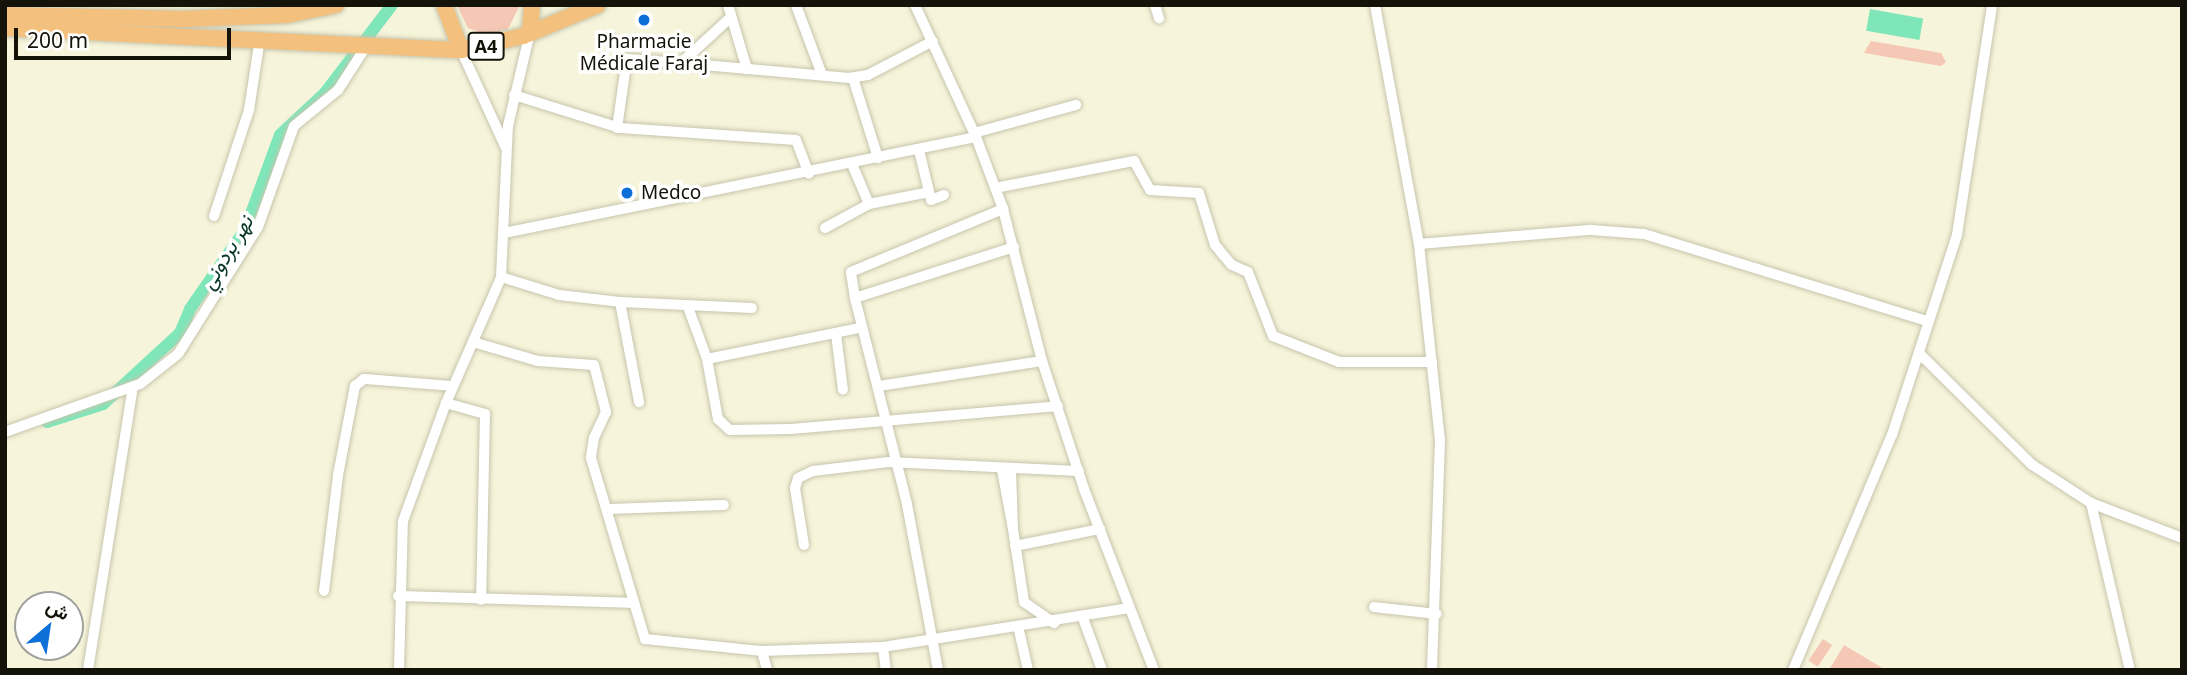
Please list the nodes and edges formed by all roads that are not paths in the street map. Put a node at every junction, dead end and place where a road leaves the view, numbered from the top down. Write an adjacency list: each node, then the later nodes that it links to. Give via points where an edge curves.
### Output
1 (302, 5): 12 (highway)
2 (336, 5): 12 (highway)
3 (444, 5): 20 (highway)
4 (532, 5): 16 (highway)
5 (598, 5): 16 (highway, A4)
6 (796, 5): 23 (street)
7 (915, 5): 18 (street)
8 (1155, 5): 14 (street)
9 (1375, 5): 42 (street)
10 (1992, 5): 49 (street, via 1957,234)
11 (729, 11): 21 (street); 22 (street)
12 (273, 12): 13 (highway)
13 (5, 15)
14 (1159, 18)
15 (5, 28): 17 (highway)
16 (530, 32): 20 (highway, A4); 25 (street)
17 (260, 38): 19 (highway); 39 (street, via 249,110)
18 (933, 41): 24 (street); 28 (street)
19 (367, 45): 20 (highway, A4); 59 (street, via 338,90 294,126 257,227 187,341 155,375)
20 (461, 50): 29 (street)
21 (681, 63): 22 (street); 27 (street, via 627,59)
22 (747, 69): 23 (street)
23 (822, 75): 24 (street)
24 (853, 78): 31 (street)
25 (514, 95): 27 (street); 29 (street)
26 (1076, 105): 28 (street)
27 (617, 128): 33 (street, via 796,140)
28 (975, 135): 30 (street); 34 (street)
29 (506, 149): 41 (street)
30 (919, 150): 31 (street); 35 (street)
31 (877, 158): 32 (street)
32 (852, 164): 33 (street); 37 (street)
33 (809, 173): 41 (street)
34 (995, 188): 38 (street); 56 (street, via 1134,161 1150,190 1199,193 1216,245 1232,265 1248,272 1273,336 1339,362)
35 (929, 192): 36 (street, via 931,200); 37 (street)
36 (944, 195)
37 (869, 204): 40 (street)
38 (1003, 209): 43 (street); 45 (street, via 851,272)
39 (214, 216)
40 (825, 228)
41 (505, 233): 44 (street)
42 (1419, 244): 49 (street, via 1591,230 1644,233); 56 (street)
43 (1014, 247): 45 (street); 55 (street)
44 (501, 277): 46 (street, via 559,295); 52 (street)
45 (855, 298): 50 (street)
46 (620, 302): 47 (street); 61 (street)
47 (688, 307): 48 (street); 54 (street)
48 (752, 308)
49 (1927, 321): 53 (street)
50 (860, 328): 51 (street); 58 (street)
51 (835, 334): 54 (street); 60 (street)
52 (472, 342): 57 (street); 71 (street, via 538,361 594,365 606,412 590,458)
53 (1919, 353): 69 (street, via 2031,464); 98 (street, via 1892,435)
54 (707, 359): 64 (street, via 718,419 730,430)
55 (1042, 361): 58 (street); 63 (street)
56 (1432, 362): 82 (street, via 1441,495)
57 (453, 386): 62 (street); 76 (street, via 364,379 355,386 338,475)
58 (879, 386): 64 (street)
59 (133, 387): 65 (street); 89 (street)
60 (843, 390)
61 (639, 402)
62 (446, 403): 77 (street, via 407,505); 78 (street, via 485,414)
63 (1058, 406): 64 (street); 68 (street)
64 (887, 419): 66 (street)
65 (5, 432)
66 (895, 463): 67 (street); 74 (street, via 813,471 798,478 795,488); 86 (street)
67 (1007, 470): 68 (street); 75 (street)
68 (1079, 471): 72 (street)
69 (2091, 503): 73 (street); 99 (street)
70 (724, 505): 71 (street)
71 (607, 509): 79 (street)
72 (1100, 529): 75 (street); 81 (street)
73 (2182, 538)
74 (804, 545)
75 (1015, 546): 84 (street, via 1024,602)
76 (324, 591)
77 (398, 596): 78 (street); 90 (street)
78 (481, 600): 79 (street)
79 (632, 603): 88 (street, via 645,639)
80 (1374, 607): 82 (street)
81 (1128, 608): 83 (street); 96 (street)
82 (1437, 614): 97 (street)
83 (1083, 618): 84 (street); 95 (street)
84 (1054, 623): 85 (street)
85 (1018, 626): 86 (street); 94 (street)
86 (931, 641): 87 (street); 93 (street)
87 (883, 647): 88 (street); 92 (street)
88 (762, 652): 91 (street)
89 (88, 670)
90 (399, 670)
91 (766, 670)
92 (886, 670)
93 (938, 670)
94 (1028, 670)
95 (1102, 670)
96 (1154, 670)
97 (1433, 670)
98 (1793, 670)
99 (2130, 670)

